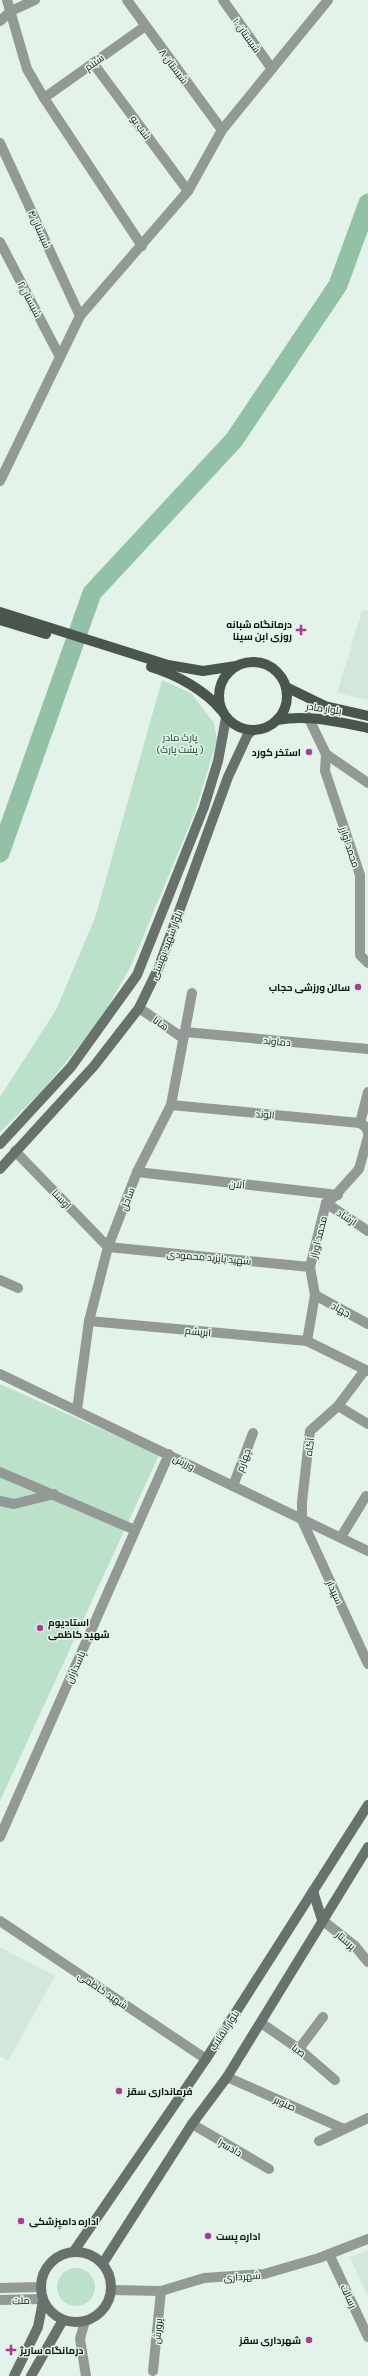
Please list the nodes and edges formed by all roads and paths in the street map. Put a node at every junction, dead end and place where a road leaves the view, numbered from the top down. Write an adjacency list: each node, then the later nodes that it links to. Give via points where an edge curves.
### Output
1 (6, 0): 7 (street)
2 (18, 0): 7 (street)
3 (35, 0): 7 (street)
4 (127, 0): 9 (street, شبستان ۸)
5 (223, 0): 11 (street, شبستان ۱۰)
6 (328, 0): 11 (street)
7 (11, 11): 8 (street); 12 (street, via 27,69)
8 (0, 21)
9 (144, 26): 10 (street, شبنم); 13 (street, شبستان ۸)
10 (93, 62): 12 (street, شبنم); 15 (street, شب بو)
11 (272, 70): 13 (street)
12 (44, 98): 17 (street)
13 (222, 130): 15 (street)
14 (1, 141): 18 (street, شبستان ۴)
15 (188, 191): 17 (street)
16 (0, 242): 19 (street, شبستان ۲)
17 (142, 246): 18 (street)
18 (80, 316): 19 (street)
19 (60, 357): 20 (street)
20 (0, 481)
21 (0, 612): 23 (main road)
22 (0, 620): 23 (main road)
23 (160, 666): 24 (main road, via 203,672); 26 (main road, via 202,692)
24 (236, 666): 25 (main road, via 256,662 266,664 277,672); 26 (main road, via 221,681 218,692)
25 (286, 687): 27 (main road, بلوار مادر, via 325,706); 29 (main road, via 287,699)
26 (224, 715): 31 (main road, via 235,725); 46 (main road, بلوار شهید بهشتی, via 220,756 204,807 137,975 72,1067)
27 (368, 716)
28 (308, 718): 29 (main road, بلوار مادر); 30 (main road, بلوار مادر); 32 (street)
29 (278, 720): 31 (main road)
30 (368, 728)
31 (253, 730): 38 (main road, بلوار شهید بهشتی, via 248,734 228,778 158,969)
32 (326, 754): 33 (street); 34 (street, محمد اوارز, via 325,771)
33 (368, 783)
34 (364, 876): 35 (street, محمد اوارز)
35 (364, 955): 36 (street, محمد اوارز)
36 (368, 963)
37 (192, 993): 39 (street, ساحل)
38 (138, 1008): 39 (street, هانا); 47 (main road, بلوار شهید بهشتی, via 94,1066)
39 (184, 1035): 40 (street, دماوند); 42 (street, ساحل)
40 (368, 1049)
41 (368, 1092): 43 (street)
42 (171, 1105): 43 (street, الوند); 50 (street, ساحل)
43 (360, 1123): 44 (street, via 366,1127)
44 (368, 1133)
45 (368, 1137): 49 (street)
46 (0, 1144)
47 (15, 1151): 48 (main road, بلوار شهید بهشتی); 54 (street, اوستا)
48 (0, 1169)
49 (364, 1171): 51 (street)
50 (137, 1172): 51 (street, آلان); 54 (street, ساحل)
51 (338, 1195): 52 (street)
52 (326, 1203): 53 (street, ارشاد); 55 (street, محمد اوراز)
53 (368, 1231)
54 (108, 1247): 55 (street, شهید بایزید محمودی); 59 (street, ساحل)
55 (310, 1267): 58 (street, محمد اوراز)
56 (0, 1280): 57 (street)
57 (18, 1288)
58 (315, 1295): 60 (street, جهاد); 61 (street)
59 (89, 1321): 61 (street, ابریشم); 65 (street, ساحل)
60 (368, 1324)
61 (307, 1341): 62 (street)
62 (366, 1370): 64 (street, آگاه)
63 (0, 1374): 65 (street, ورزش)
64 (338, 1406): 66 (street); 74 (street, آگاه, via 310,1431)
65 (77, 1410): 68 (street, ورزش)
66 (368, 1424)
67 (253, 1433): 70 (street, چهارم)
68 (169, 1454): 70 (street, ورزش); 75 (street, پاسداران)
69 (0, 1472): 71 (street)
70 (233, 1486): 74 (street, ورزش)
71 (54, 1494): 73 (street, via 14,1504); 75 (street)
72 (366, 1496): 76 (street)
73 (0, 1501)
74 (302, 1520): 76 (street, ورزش); 78 (street, سپیدار)
75 (135, 1530): 80 (street, پاسداران)
76 (341, 1537): 77 (street, ورزش)
77 (368, 1551)
78 (368, 1664)
79 (368, 1805): 82 (main road, بلوار انقلاب)
80 (0, 1837)
81 (368, 1847): 83 (main road)
82 (313, 1892): 83 (main road); 89 (main road, بلوار انقلاب)
83 (322, 1920): 85 (street, پرستار, via 354,1946); 87 (main road)
84 (0, 1921): 89 (street, شهید کاظمی)
85 (368, 1962)
86 (323, 2017): 88 (street)
87 (261, 2023): 88 (street, صبا); 90 (main road)
88 (299, 2049): 91 (street, صبا)
89 (206, 2060): 98 (main road, بلوار انقلاب)
90 (226, 2077): 93 (main road); 94 (street, صنوبر)
91 (335, 2080)
92 (368, 2118): 94 (street)
93 (192, 2124): 96 (street, دادسرا); 100 (main road)
94 (344, 2129): 95 (street)
95 (319, 2141)
96 (269, 2169)
97 (368, 2239): 99 (street, شهرداری)
98 (74, 2251): 100 (main road, via 90,2254); 101 (main road, via 50,2262 41,2278)
99 (329, 2254): 104 (street, شهرداری, via 264,2274 204,2278); 109 (street, رسالت)
100 (103, 2263): 103 (main road, via 110,2276)
101 (40, 2287): 102 (street, ملت); 106 (main road)
102 (0, 2288)
103 (112, 2290): 104 (street, شهرداری); 108 (main road, via 103,2310)
104 (161, 2291): 110 (street, پرورش)
105 (0, 2300): 106 (street, ملت)
106 (43, 2300): 107 (main road, via 51,2312); 111 (main road, via 38,2327)
107 (63, 2320): 108 (main road); 112 (main road)
108 (85, 2321): 113 (street, via 80,2339)
109 (368, 2337)
110 (153, 2371)
111 (14, 2376)
112 (31, 2376)
113 (86, 2376)

